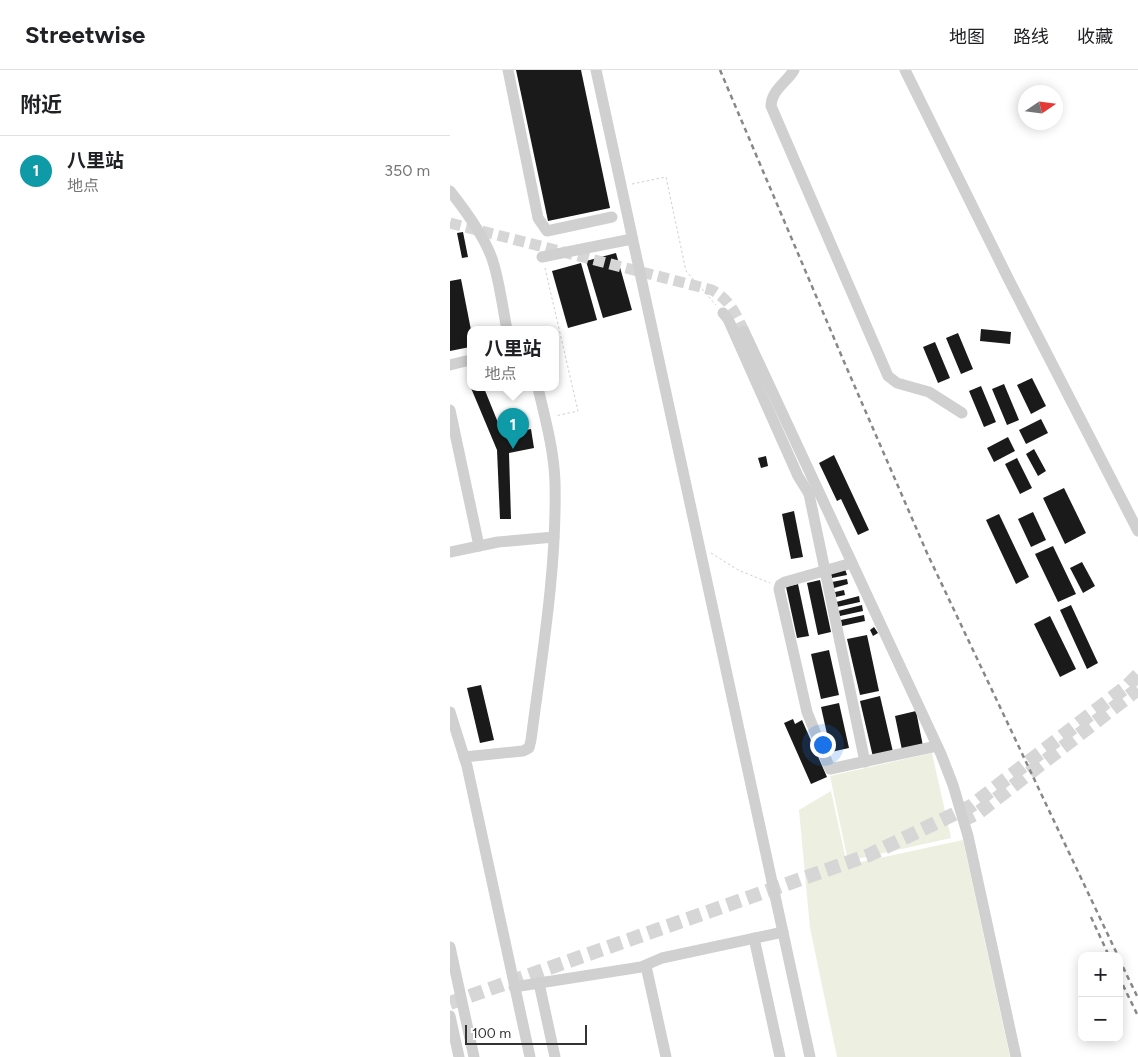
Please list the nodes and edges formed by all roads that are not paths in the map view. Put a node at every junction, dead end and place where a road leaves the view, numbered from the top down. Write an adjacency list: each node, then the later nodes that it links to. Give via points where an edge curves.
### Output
1 (508, 70): 6 (street, via 542,226 547,231)
2 (596, 70): 7 (street)
3 (794, 70): 16 (street, via 771,98 771,106 888,376 897,383 929,392)
4 (905, 70): 18 (street)
5 (450, 191): 10 (street, via 486,245 494,263)
6 (612, 217)
7 (632, 239): 8 (street); 28 (street)
8 (542, 257)
9 (723, 313): 17 (street, via 798,476)
10 (506, 326)
11 (744, 331): 17 (street)
12 (467, 361): 13 (street)
13 (450, 365)
14 (539, 391): 19 (street, via 554,480)
15 (450, 410): 20 (street)
16 (962, 413)
17 (813, 491): 22 (street); 23 (street)
18 (1138, 531)
19 (554, 537): 20 (street); 26 (street, via 529,748)
20 (479, 546): 21 (street)
21 (450, 552)
22 (852, 563): 23 (street); 25 (street)
23 (826, 571): 27 (street); 27 (street, via 785,582 779,590 807,712 830,769)
24 (450, 712): 26 (street)
25 (937, 746): 27 (street); 44 (street, via 968,836)
26 (464, 758): 33 (street)
27 (865, 762)
28 (783, 932): 29 (street); 43 (street)
29 (754, 938): 31 (street, via 662,958); 42 (street)
30 (450, 947): 34 (street)
31 (646, 966): 32 (street); 41 (street)
32 (539, 983): 33 (street); 40 (street)
33 (514, 987): 39 (street)
34 (455, 989): 35 (street)
35 (466, 1021): 36 (street); 38 (street)
36 (451, 1022): 37 (street)
37 (459, 1057)
38 (474, 1057)
39 (530, 1057)
40 (555, 1057)
41 (666, 1057)
42 (780, 1057)
43 (810, 1057)
44 (1016, 1057)

